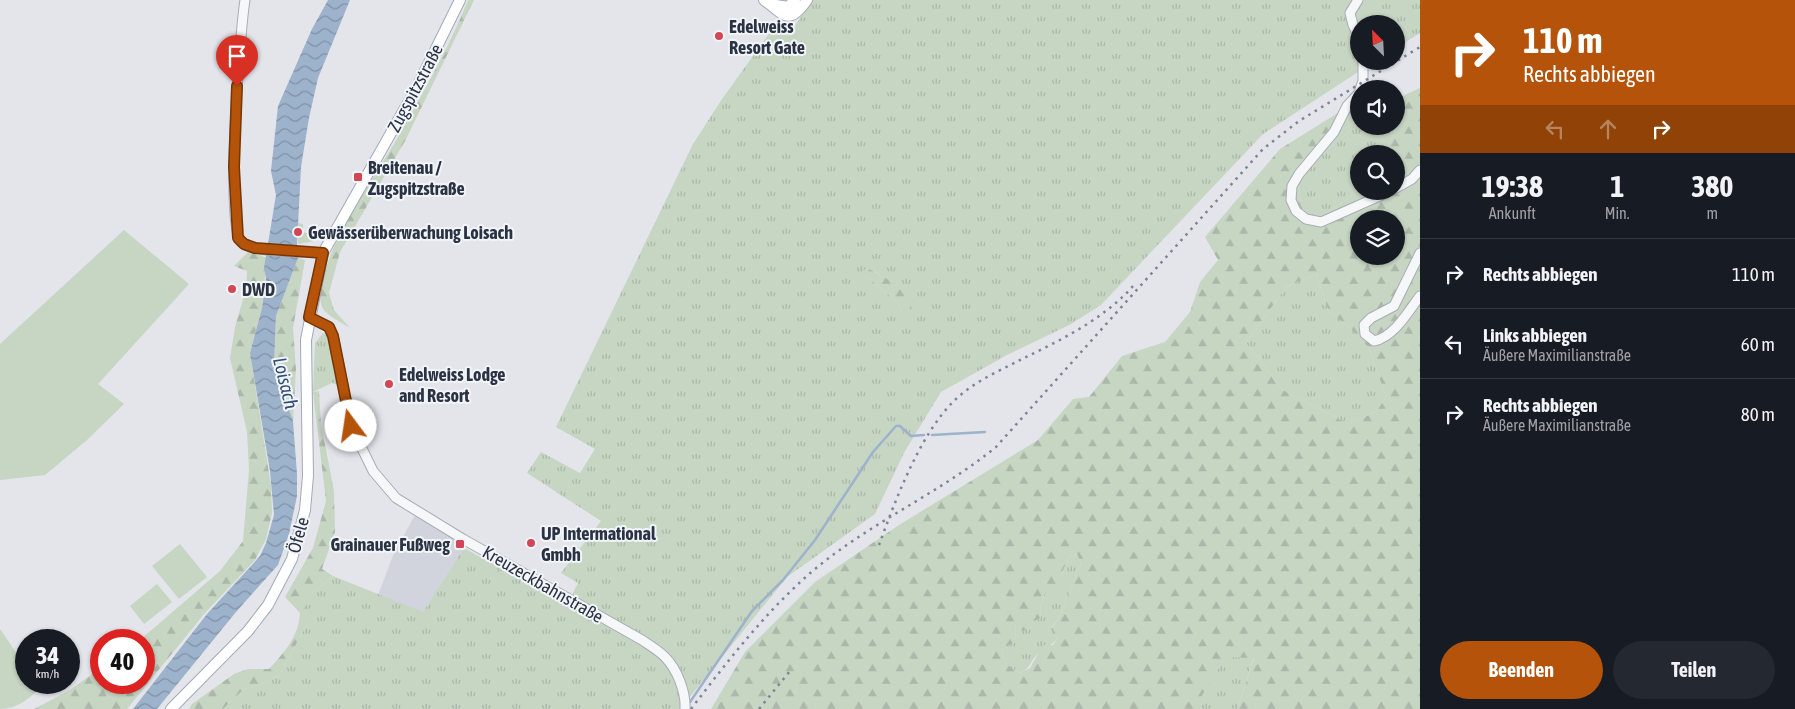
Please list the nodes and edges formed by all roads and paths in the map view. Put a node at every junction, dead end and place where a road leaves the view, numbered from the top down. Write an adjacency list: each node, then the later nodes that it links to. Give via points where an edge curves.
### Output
1 (245, 0): 12 (street, via 237,86 235,216 238,238 255,248)
2 (460, 0): 12 (main road, Zugspitzstraße, via 416,87)
3 (794, 0): 6 (main road, via 788,7)
4 (807, 0): 6 (main road, via 800,11 790,16 779,14)
5 (1358, 0): 7 (street)
6 (766, 2)
7 (1350, 15)
8 (1350, 103): 11 (street, via 1334,132 1299,174 1292,186 1290,200 1306,219 1321,222)
9 (1420, 170): 10 (street)
10 (1405, 183)
11 (1371, 200)
12 (323, 253): 15 (main road, Zugspitzstraße)
13 (1420, 253): 14 (street, via 1394,306 1371,318 1364,325 1365,334 1374,341 1382,339)
14 (1420, 296)
15 (309, 317): 16 (main road, Öfele, via 306,340 306,502 299,540 268,605 248,631); 17 (street, Kreuzeckbahnstraße, via 329,327 351,426 373,471 396,498 642,640 665,657 681,684)
16 (170, 709)
17 (684, 709)

